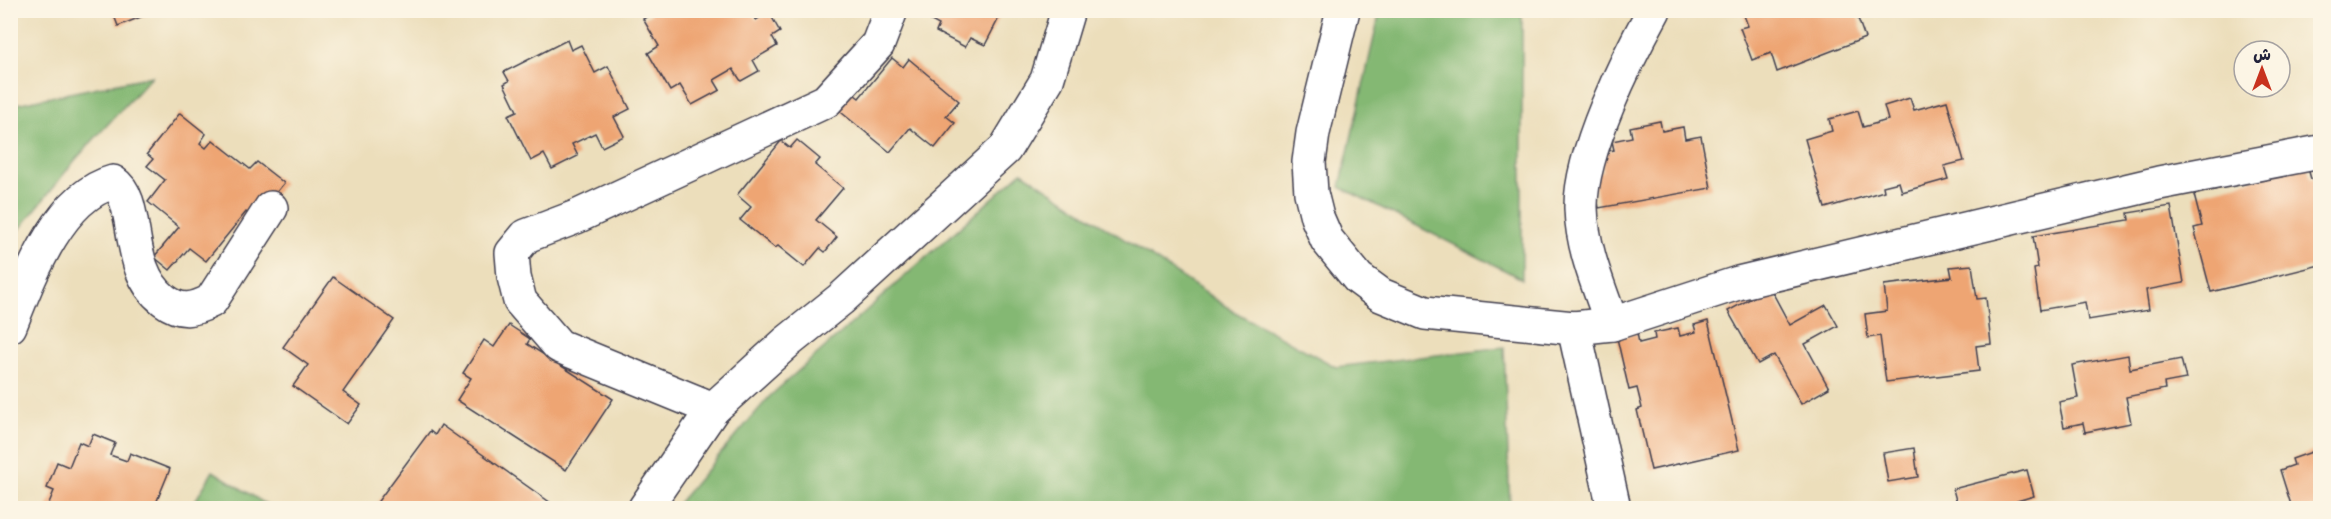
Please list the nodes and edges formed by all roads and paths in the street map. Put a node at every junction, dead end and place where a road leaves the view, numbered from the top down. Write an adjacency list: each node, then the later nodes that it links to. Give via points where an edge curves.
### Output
1 (891, 10): 10 (street, via 878,44 826,101 576,217 526,236 512,253 520,302 559,346)
2 (1068, 10): 10 (street, via 1047,80 1005,149)
3 (1343, 10): 9 (street, via 1309,162 1311,193 1327,240 1358,278 1381,295 1425,313)
4 (1654, 10): 7 (street, via 1621,72 1585,176 1581,208 1589,258)
5 (2320, 152): 7 (street, via 2159,183 1738,283)
6 (271, 208): 8 (street, via 211,302 194,310 176,308 161,298 137,261 126,199 120,187 113,182 100,185 51,234)
7 (1612, 324): 9 (street)
8 (10, 326)
9 (1574, 328): 12 (street)
10 (713, 409): 11 (street)
11 (645, 508)
12 (1614, 508)

